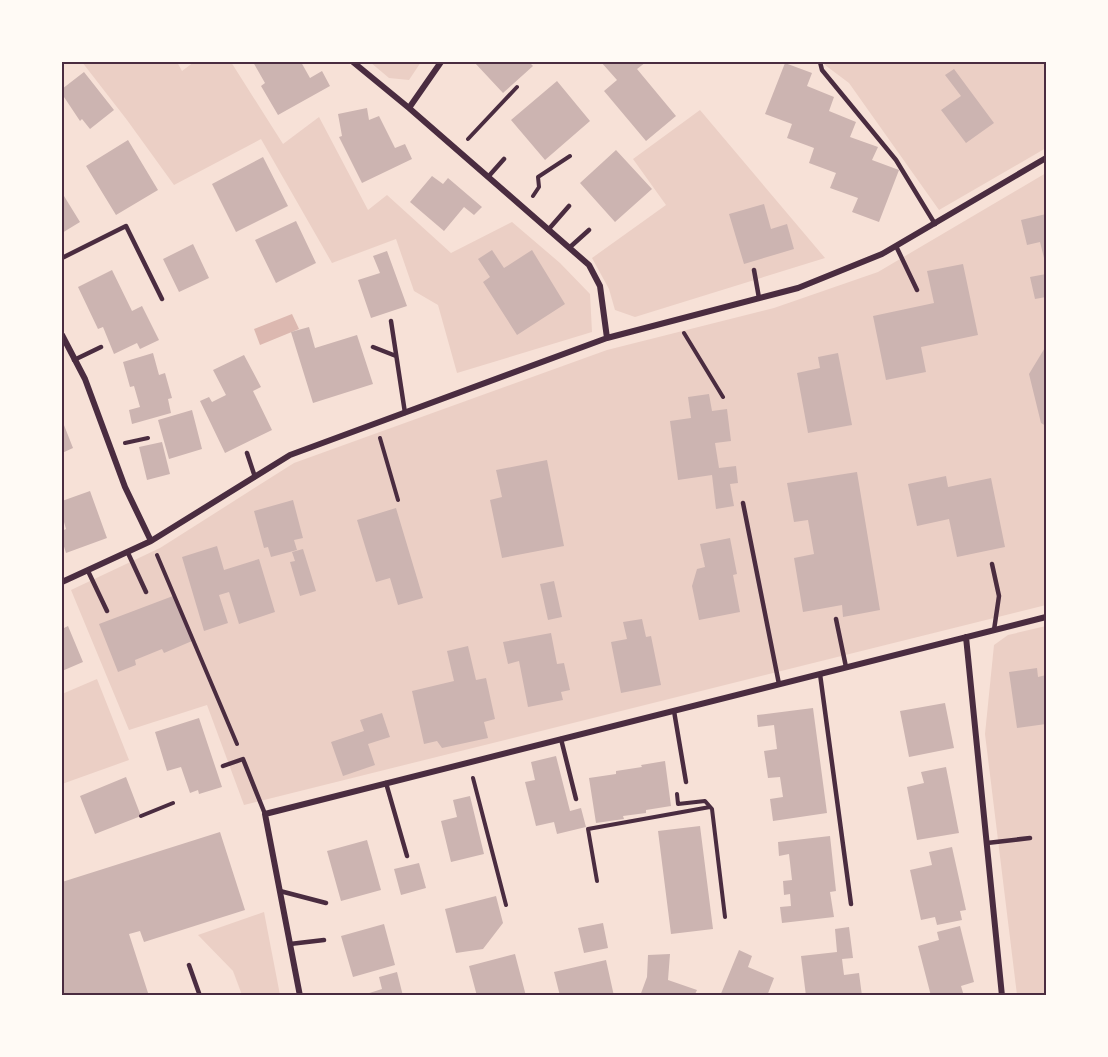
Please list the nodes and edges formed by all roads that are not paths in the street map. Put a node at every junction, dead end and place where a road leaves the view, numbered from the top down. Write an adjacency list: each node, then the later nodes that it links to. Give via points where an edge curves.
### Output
1 (353, 62): 4 (street)
2 (441, 62): 4 (street)
3 (820, 62): 9 (lane, via 822,70 896,160)
4 (409, 108): 7 (street)
5 (1047, 158): 9 (street)
6 (504, 159): 7 (lane)
7 (488, 177): 10 (street)
8 (569, 206): 10 (lane)
9 (935, 224): 12 (street)
10 (548, 230): 13 (street)
11 (589, 230): 13 (lane)
12 (896, 246): 16 (lane); 17 (street, via 798,288)
13 (569, 248): 21 (street, via 589,265 600,286)
14 (62, 258): 18 (lane, via 126,226)
15 (754, 270): 17 (lane)
16 (917, 290)
17 (759, 298): 21 (street)
18 (162, 299)
19 (391, 321): 24 (lane)
20 (62, 334): 25 (street)
21 (607, 338): 26 (street)
22 (101, 347): 25 (lane)
23 (373, 347): 24 (lane)
24 (396, 356): 26 (lane)
25 (75, 360): 30 (street, via 125,487)
26 (405, 413): 28 (street, via 290,455)
27 (247, 453): 28 (lane)
28 (255, 477): 30 (street)
29 (743, 503): 43 (lane)
30 (151, 541): 31 (street)
31 (128, 553): 33 (street); 35 (lane)
32 (992, 564): 39 (lane, via 999,596)
33 (88, 570): 34 (street); 36 (lane)
34 (62, 582)
35 (146, 592)
36 (107, 611)
37 (1047, 617): 39 (street)
38 (836, 619): 41 (lane)
39 (994, 630): 40 (street)
40 (966, 637): 41 (street); 52 (street)
41 (846, 667): 42 (street)
42 (820, 674): 43 (street); 56 (lane)
43 (779, 684): 44 (street)
44 (674, 711): 45 (street); 47 (lane)
45 (561, 739): 48 (street); 49 (lane)
46 (224, 766): 50 (lane, via 243,759)
47 (686, 782)
48 (386, 783): 50 (street); 53 (lane)
49 (576, 799)
50 (265, 814): 54 (street)
51 (1030, 838): 52 (lane)
52 (987, 843): 62 (street)
53 (407, 856)
54 (280, 891): 55 (lane); 58 (street)
55 (326, 903)
56 (851, 904)
57 (324, 940): 58 (lane)
58 (290, 944): 61 (street)
59 (189, 965): 60 (lane)
60 (200, 996)
61 (300, 996)
62 (1002, 996)

